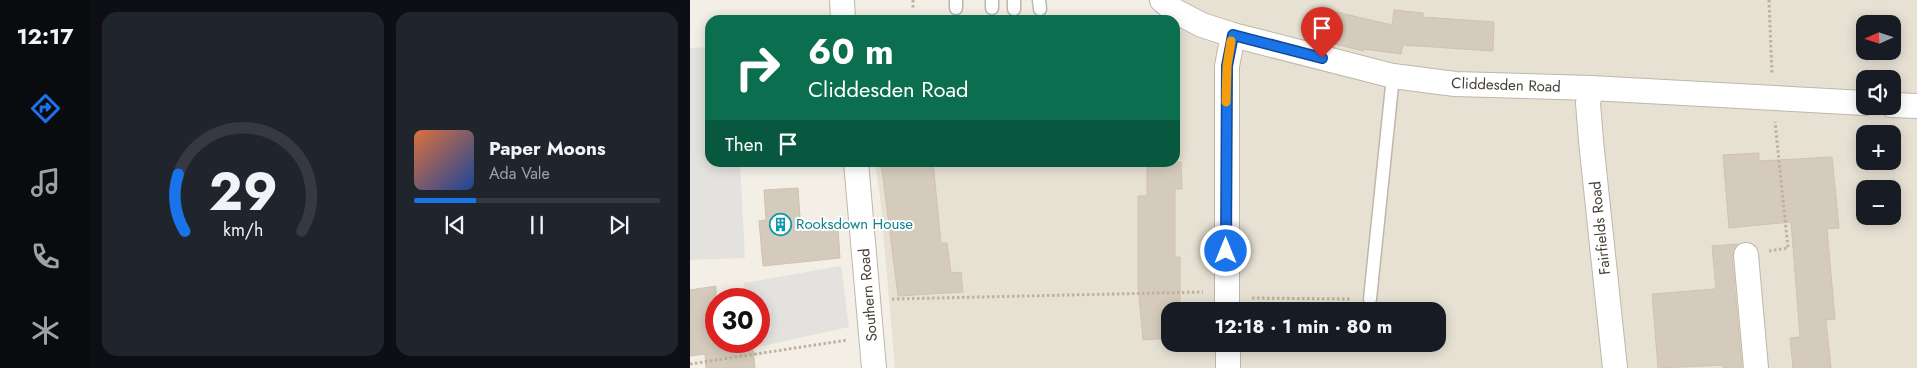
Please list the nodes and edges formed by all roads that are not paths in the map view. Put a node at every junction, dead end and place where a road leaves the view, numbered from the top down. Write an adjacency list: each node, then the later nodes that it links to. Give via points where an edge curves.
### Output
1 (842, 0): 3 (street)
2 (1162, 0): 4 (street, Cliddesden Road, via 1202,25)
3 (844, 15)
4 (1233, 35): 5 (street, Cliddesden Road); 13 (street, via 1227,66)
5 (1393, 76): 6 (street, Cliddesden Road, via 1455,84); 12 (lane)
6 (1591, 88): 7 (street, Cliddesden Road); 17 (street, Fairfields Road, via 1588,104 1591,141)
7 (1856, 103)
8 (1901, 105): 9 (street)
9 (1917, 106)
10 (856, 167): 15 (street, Southern Road)
11 (1746, 255): 18 (street)
12 (1370, 299)
13 (1227, 302)
14 (1228, 352): 16 (street)
15 (874, 368)
16 (1228, 368)
17 (1615, 368)
18 (1756, 368)

